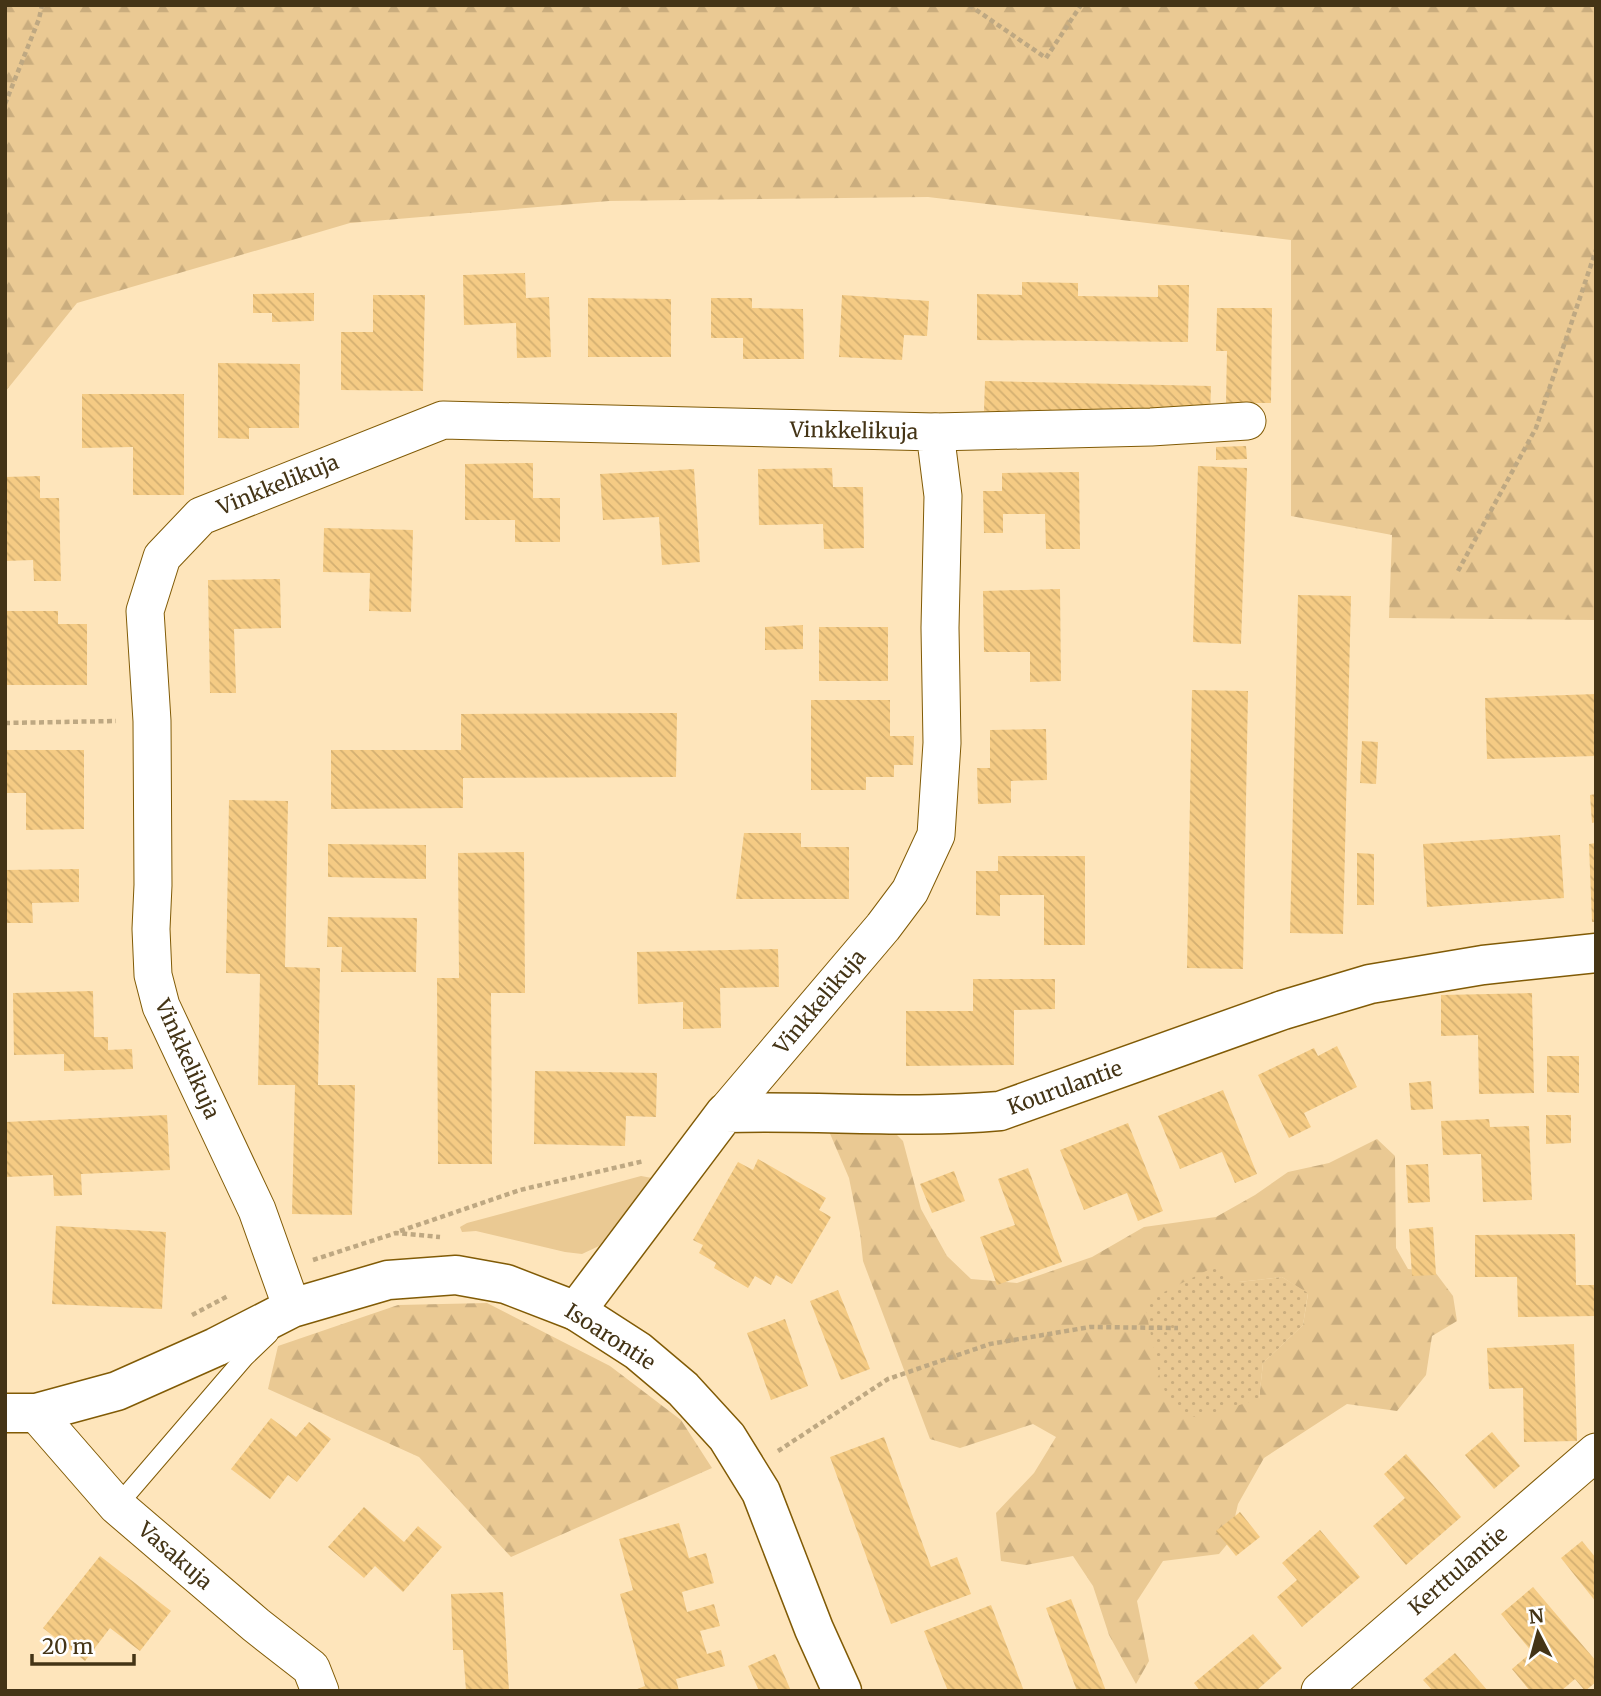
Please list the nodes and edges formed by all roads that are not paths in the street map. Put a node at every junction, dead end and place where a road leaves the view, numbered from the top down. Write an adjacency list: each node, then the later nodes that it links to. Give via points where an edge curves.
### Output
1 (1247, 421): 2 (street, Vinkkelikuja)
2 (935, 432): 4 (street, Vinkkelikuja, via 943,496 942,743 936,835 909,891 883,927); 5 (street, Vinkkelikuja, via 443,421 201,516 162,557 145,611 152,720 153,975 161,1006 257,1210)
3 (1596, 953): 4 (street, Kourulantie, via 1370,984 1283,1010 1000,1111 955,1115)
4 (725, 1113): 6 (street)
5 (292, 1308): 6 (street, Isoarontie, via 388,1280 456,1275 506,1284); 7 (street, Isoarontie, via 117,1391); 9 (lane)
6 (576, 1311): 11 (street, Isoarontie, via 638,1351 683,1389 727,1437 761,1492)
7 (21, 1413): 9 (street, Vasakuja)
8 (1596, 1452): 12 (street, Kerttulantie)
9 (117, 1506): 10 (street, Vasakuja, via 311,1668)
10 (320, 1691)
11 (842, 1691)
12 (1320, 1691)

